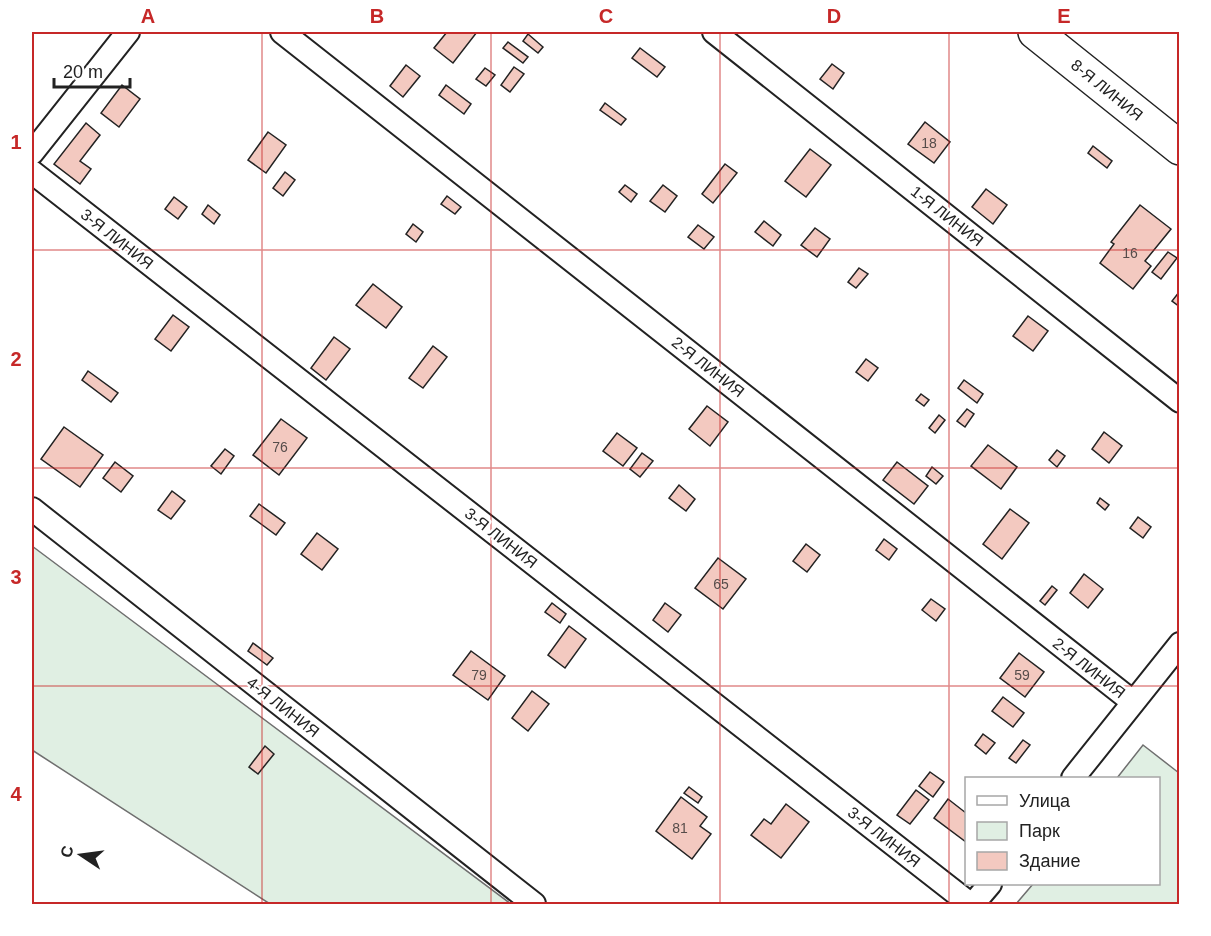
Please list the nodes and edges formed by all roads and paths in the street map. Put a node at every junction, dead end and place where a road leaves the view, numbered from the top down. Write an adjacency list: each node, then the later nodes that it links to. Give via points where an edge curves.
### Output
1 (128, 32): 6 (street)
2 (282, 32): 11 (street, 2-Я ЛИНИЯ)
3 (714, 32): 8 (street, 1-Я ЛИНИЯ)
4 (1035, 32): 5 (street, 8-Я ЛИНИЯ)
5 (1179, 148)
6 (32, 153)
7 (32, 172): 15 (street, 3-Я ЛИНИЯ)
8 (1179, 401)
9 (32, 509): 14 (street, 4-Я ЛИНИЯ)
10 (1179, 644): 11 (street)
11 (1133, 702): 12 (street)
12 (1074, 777)
13 (989, 885): 15 (street)
14 (534, 904)
15 (972, 904)

